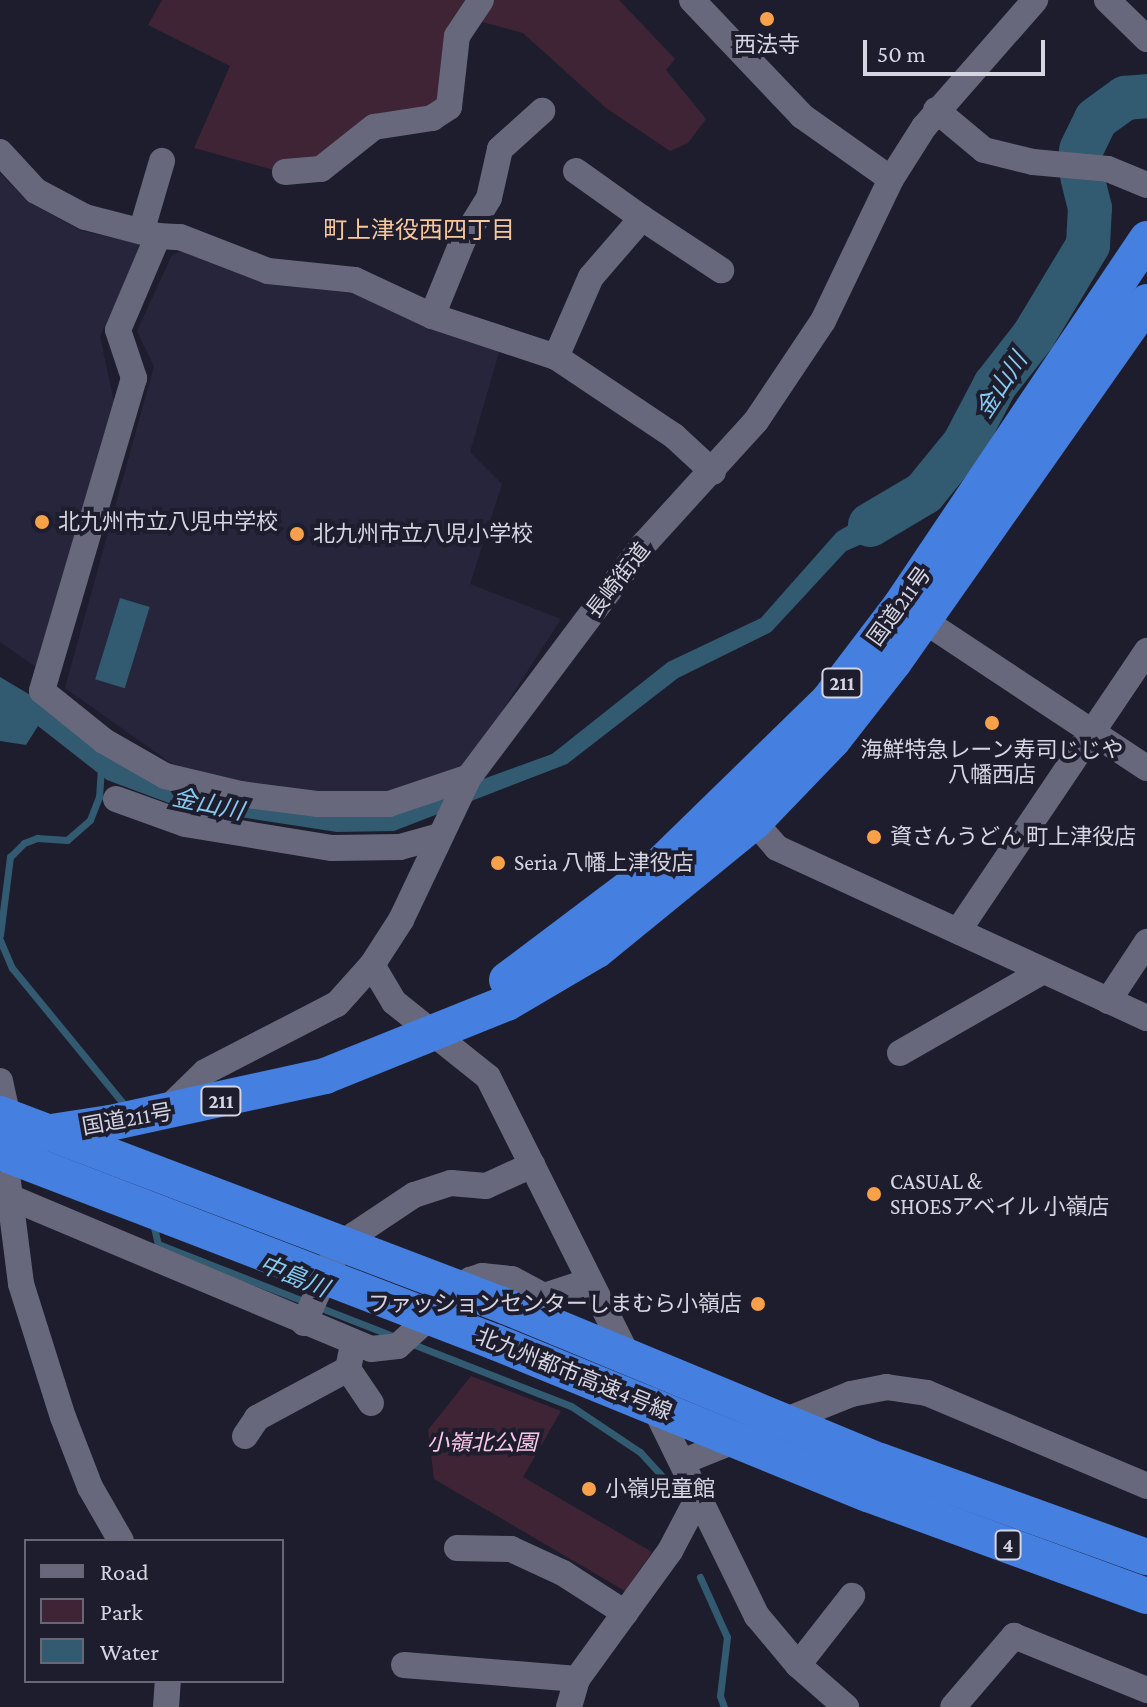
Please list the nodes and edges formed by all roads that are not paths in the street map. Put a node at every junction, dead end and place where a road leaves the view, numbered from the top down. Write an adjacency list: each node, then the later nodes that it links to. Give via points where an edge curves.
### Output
1 (481, 0): 11 (street, via 457,36 449,107 432,118 374,127 321,169)
2 (692, 0): 12 (street, via 802,116)
3 (1035, 0): 6 (street, 長崎街道)
4 (1107, 0): 5 (street)
5 (1147, 39)
6 (936, 110): 12 (street, 長崎街道); 13 (street, via 984,150 1033,162 1108,169)
7 (542, 111): 20 (street, via 500,149 489,198 463,240)
8 (0, 152): 15 (street, via 36,191 85,217)
9 (162, 161): 15 (street)
10 (576, 171): 14 (street)
11 (285, 172)
12 (891, 179): 22 (street, 長崎街道, via 823,321 756,421)
13 (1147, 185)
14 (642, 218): 17 (street); 21 (street, via 591,277)
15 (150, 233): 20 (street, via 180,237 268,271 355,280); 27 (street, via 118,330 134,378 42,691 104,741 165,776 240,794 318,804 389,804)
16 (1147, 239): 18 (highway, 国道211号 / 211)
17 (721, 270)
18 (1134, 286): 29 (highway, 国道211号 / 211)
19 (1147, 302): 23 (highway, 国道211号 / 211)
20 (432, 316): 21 (street)
21 (556, 357): 22 (street, via 674,436)
22 (713, 472): 27 (street, 長崎街道, via 645,543)
23 (923, 620): 25 (street); 29 (highway, 国道211号 / 211, via 857,710)
24 (1147, 651): 25 (street)
25 (1093, 733): 26 (street); 31 (street)
26 (1147, 768)
27 (469, 777): 30 (street, 長崎街道)
28 (116, 799): 30 (street, via 185,824 319,847 400,847)
29 (744, 810): 31 (street, via 777,848); 37 (highway, 国道211号 / 211, via 661,864)
30 (440, 836): 33 (street, 長崎街道, via 401,920)
31 (958, 931): 34 (street)
32 (1147, 942): 35 (street)
33 (372, 965): 37 (street, via 394,1002); 40 (street, 長崎街道, via 337,1004 205,1072)
34 (1043, 971): 35 (street); 38 (street)
35 (1108, 1001): 36 (street)
36 (1147, 1018)
37 (435, 1034): 40 (highway, 国道211号 / 211, via 325,1076); 42 (street, via 488,1077)
38 (900, 1053)
39 (0, 1081): 41 (street)
40 (164, 1112): 41 (highway, 国道211号 / 211)
41 (3, 1136): 43 (street); 51 (highway, 北九州都市高速4号線 / 4, via 495,1342)
42 (532, 1165): 44 (street); 45 (street, via 486,1186 451,1183 414,1195 354,1235 332,1260)
43 (7, 1196): 45 (street); 54 (street, via 21,1284 63,1417 90,1487)
44 (590, 1281): 46 (street, via 544,1296 512,1279 482,1276 470,1280 398,1346 371,1349); 50 (street)
45 (306, 1320): 46 (street)
46 (352, 1342): 47 (street)
47 (348, 1369): 48 (street); 49 (street, via 257,1418)
48 (371, 1403)
49 (245, 1436)
50 (682, 1462): 52 (street, via 851,1394 886,1387 927,1393); 53 (street)
51 (874, 1477): 56 (highway, 北九州都市高速4号線 / 4); 58 (highway, 北九州都市高速4号線 / 4)
52 (1147, 1486)
53 (698, 1498): 59 (street, via 670,1551); 61 (street, via 757,1616)
54 (120, 1539)
55 (457, 1548): 59 (street, via 511,1549 563,1573)
56 (1147, 1557)
57 (852, 1596): 61 (street)
58 (1147, 1596)
59 (625, 1613): 62 (street)
60 (404, 1665): 62 (street)
61 (798, 1665): 67 (street)
62 (577, 1679): 66 (street)
63 (168, 1683): 65 (street)
64 (1141, 1695): 68 (street, via 1014,1636)
65 (166, 1707)
66 (569, 1707)
67 (846, 1707)
68 (953, 1707)

